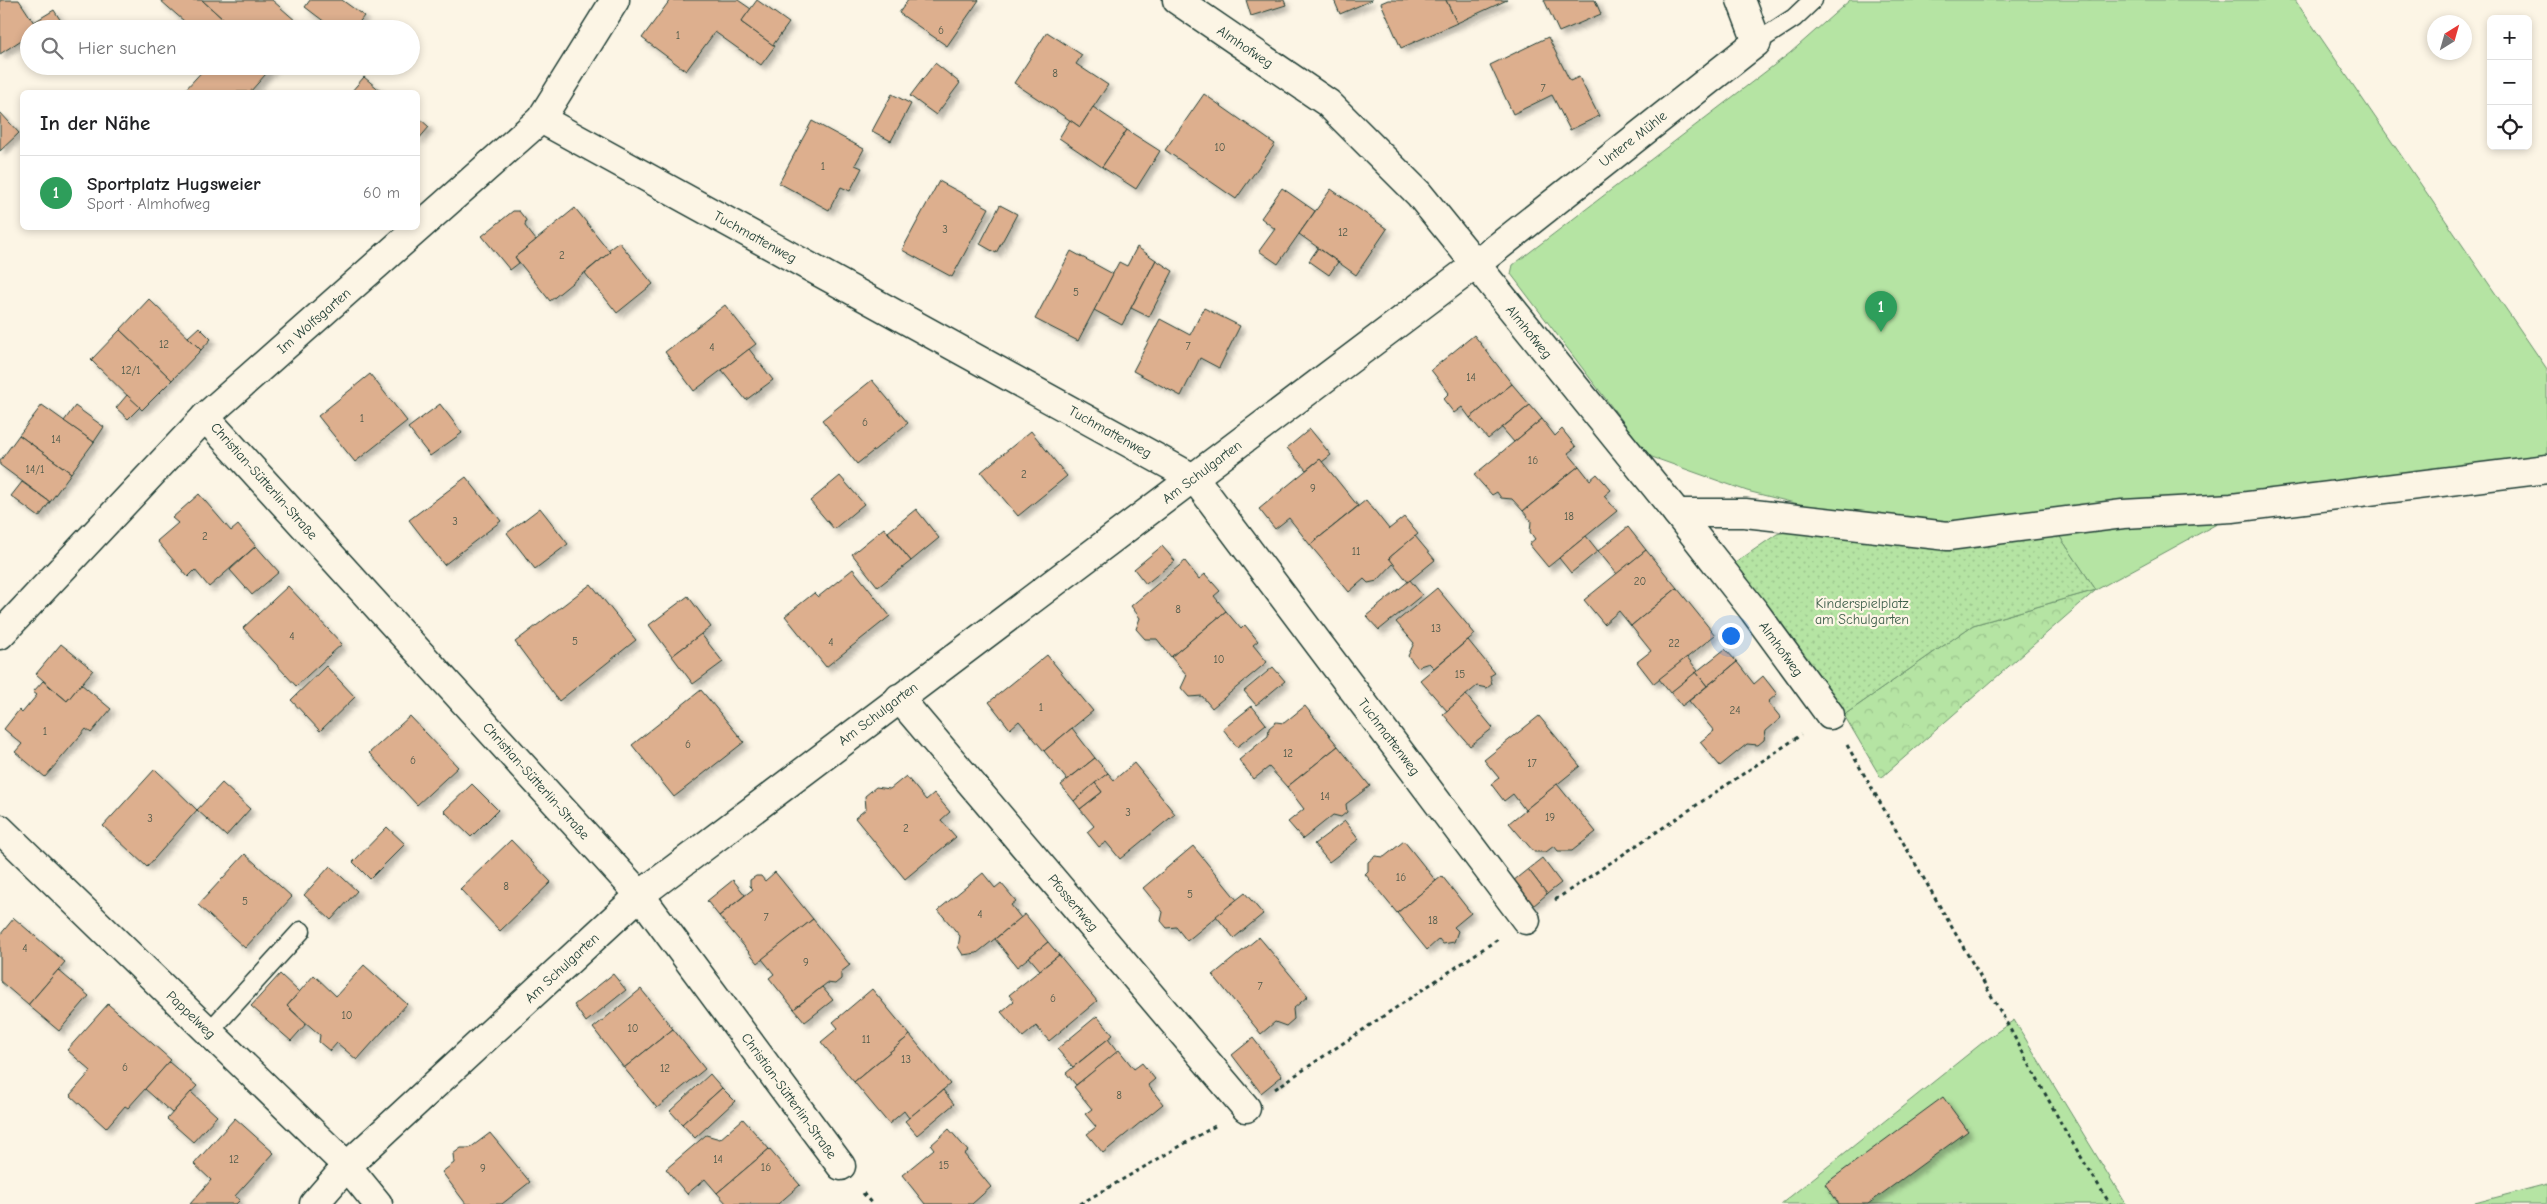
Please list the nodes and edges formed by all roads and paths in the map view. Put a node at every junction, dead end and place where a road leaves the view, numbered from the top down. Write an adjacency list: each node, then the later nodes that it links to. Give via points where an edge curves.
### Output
1 (615, 0): 6 (street, Im Wolfsgarten)
2 (1177, 0): 9 (street, Almhofweg, via 1328,103 1419,194)
3 (1741, 0): 5 (street)
4 (1813, 0): 5 (lane, via 1794,18)
5 (1757, 42): 9 (street, Untere Mühle)
6 (541, 120): 7 (street, Im Wolfsgarten); 12 (street, Tuchmattenweg)
7 (420, 227)
8 (417, 230): 10 (street, Im Wolfsgarten)
9 (1475, 265): 12 (street, Am Schulgarten); 13 (street, Almhofweg)
10 (205, 417): 14 (street, Im Wolfsgarten); 18 (street, Christian-Sütterlin-Straße)
11 (2547, 469): 13 (street, via 2232,508 2123,514 1948,536 1745,513)
12 (1194, 479): 15 (street, Am Schulgarten); 19 (street, Tuchmattenweg)
13 (1677, 514): 16 (street, Almhofweg, via 1754,611)
14 (0, 635)
15 (899, 698): 18 (street, Am Schulgarten); 22 (street, Pfossertweg)
16 (1830, 715): 19 (path); 28 (path, via 2067,1134)
17 (0, 829): 21 (street, Pappelweg)
18 (640, 895): 23 (street, Am Schulgarten); 24 (street, Christian-Sütterlin-Straße)
19 (1526, 920): 22 (path)
20 (301, 931): 21 (lane)
21 (209, 1032): 23 (street, Pappelweg)
22 (1246, 1108): 27 (path)
23 (347, 1166): 25 (street, Am Schulgarten); 26 (street, Pappelweg)
24 (841, 1166)
25 (314, 1204)
26 (378, 1204)
27 (1080, 1204)
28 (2110, 1204)

